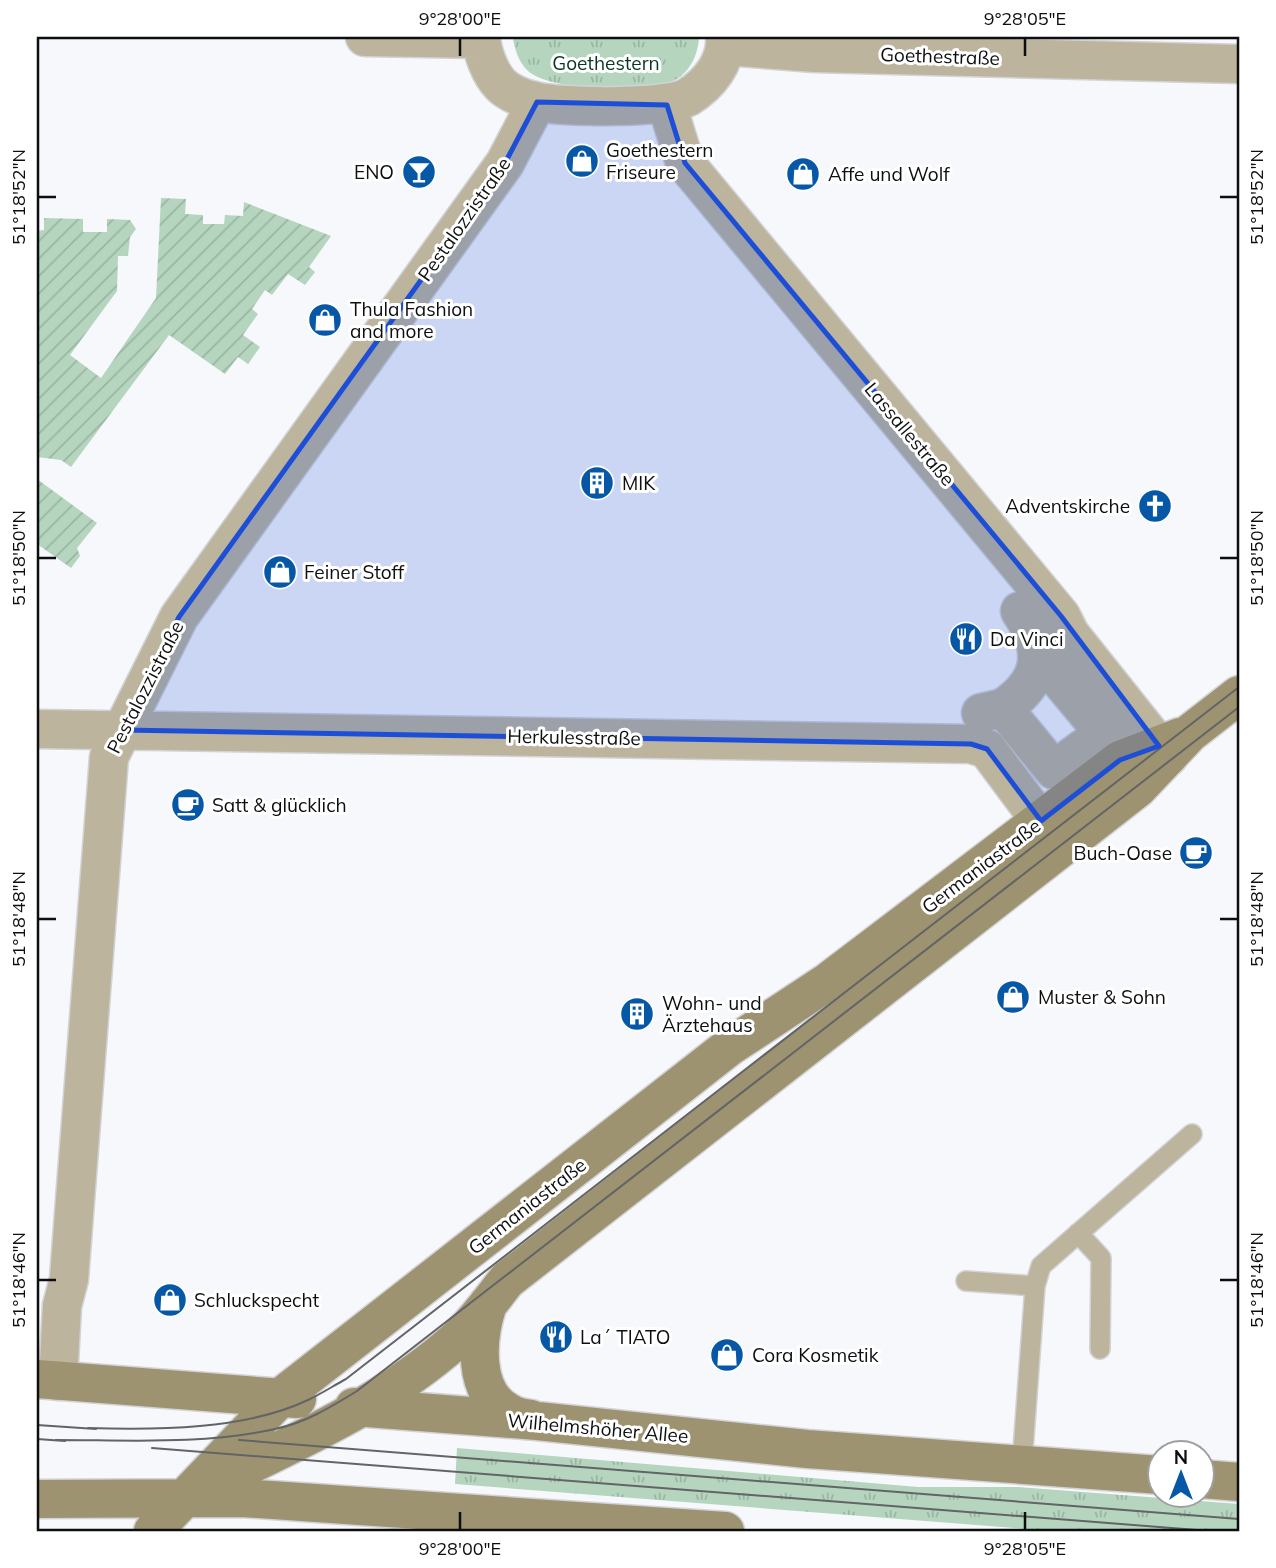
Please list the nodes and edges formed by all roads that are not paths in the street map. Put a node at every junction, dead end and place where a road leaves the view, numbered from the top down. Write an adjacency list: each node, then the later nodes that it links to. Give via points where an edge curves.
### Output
1 (365, 37): 2 (street, Goethestraße)
2 (481, 38): 5 (street, Goethestraße, via 487,63 501,85)
3 (725, 41): 4 (street, Goethestraße, via 805,52); 6 (street, Goethestraße, via 721,64 706,82)
4 (1239, 64)
5 (537, 102): 6 (street, Goethestraße); 11 (street, Pestalozzistraße, via 505,163 180,617)
6 (667, 105): 12 (street, Lassallestraße, via 685,163 1061,616 1070,634)
7 (1020, 611): 8 (street)
8 (1038, 654): 8 (street, via 1037,670 1020,697 992,711 1046,776 1111,728)
9 (1239, 695): 12 (street, Germaniastraße)
10 (37, 729): 11 (street, Herkulesstraße)
11 (122, 730): 13 (street, Herkulesstraße, via 971,744 987,750); 20 (street, Pestalozzistraße, via 109,757 71,1266)
12 (1172, 745): 13 (street, Germaniastraße, via 1138,788)
13 (1052, 835): 18 (street, Germaniastraße, via 507,1280); 21 (street, Germaniastraße, via 729,1047)
14 (1192, 1134): 15 (lane)
15 (1079, 1233): 17 (lane, via 1041,1266); 19 (lane, via 1101,1258)
16 (966, 1281): 17 (lane)
17 (1035, 1286): 24 (lane)
18 (488, 1303): 22 (street, Germaniastraße, via 457,1339); 23 (street, Germaniastraße, via 478,1353 491,1394 509,1413)
19 (1100, 1349)
20 (48, 1380): 21 (street, Wilhelmshöher Allee)
21 (281, 1397): 22 (street, Wilhelmshöher Allee); 28 (street, Germaniastraße)
22 (363, 1409): 23 (street, Wilhelmshöher Allee); 28 (street, Germaniastraße)
23 (537, 1421): 24 (street, Wilhelmshöher Allee, via 807,1450)
24 (1022, 1464): 25 (street, Wilhelmshöher Allee)
25 (1146, 1474)
26 (1216, 1480): 27 (street)
27 (1239, 1482)
28 (183, 1497): 29 (street); 30 (street, via 388,1507); 31 (street)
29 (37, 1499)
30 (629, 1528): 32 (street)
31 (153, 1531)
32 (725, 1531)

